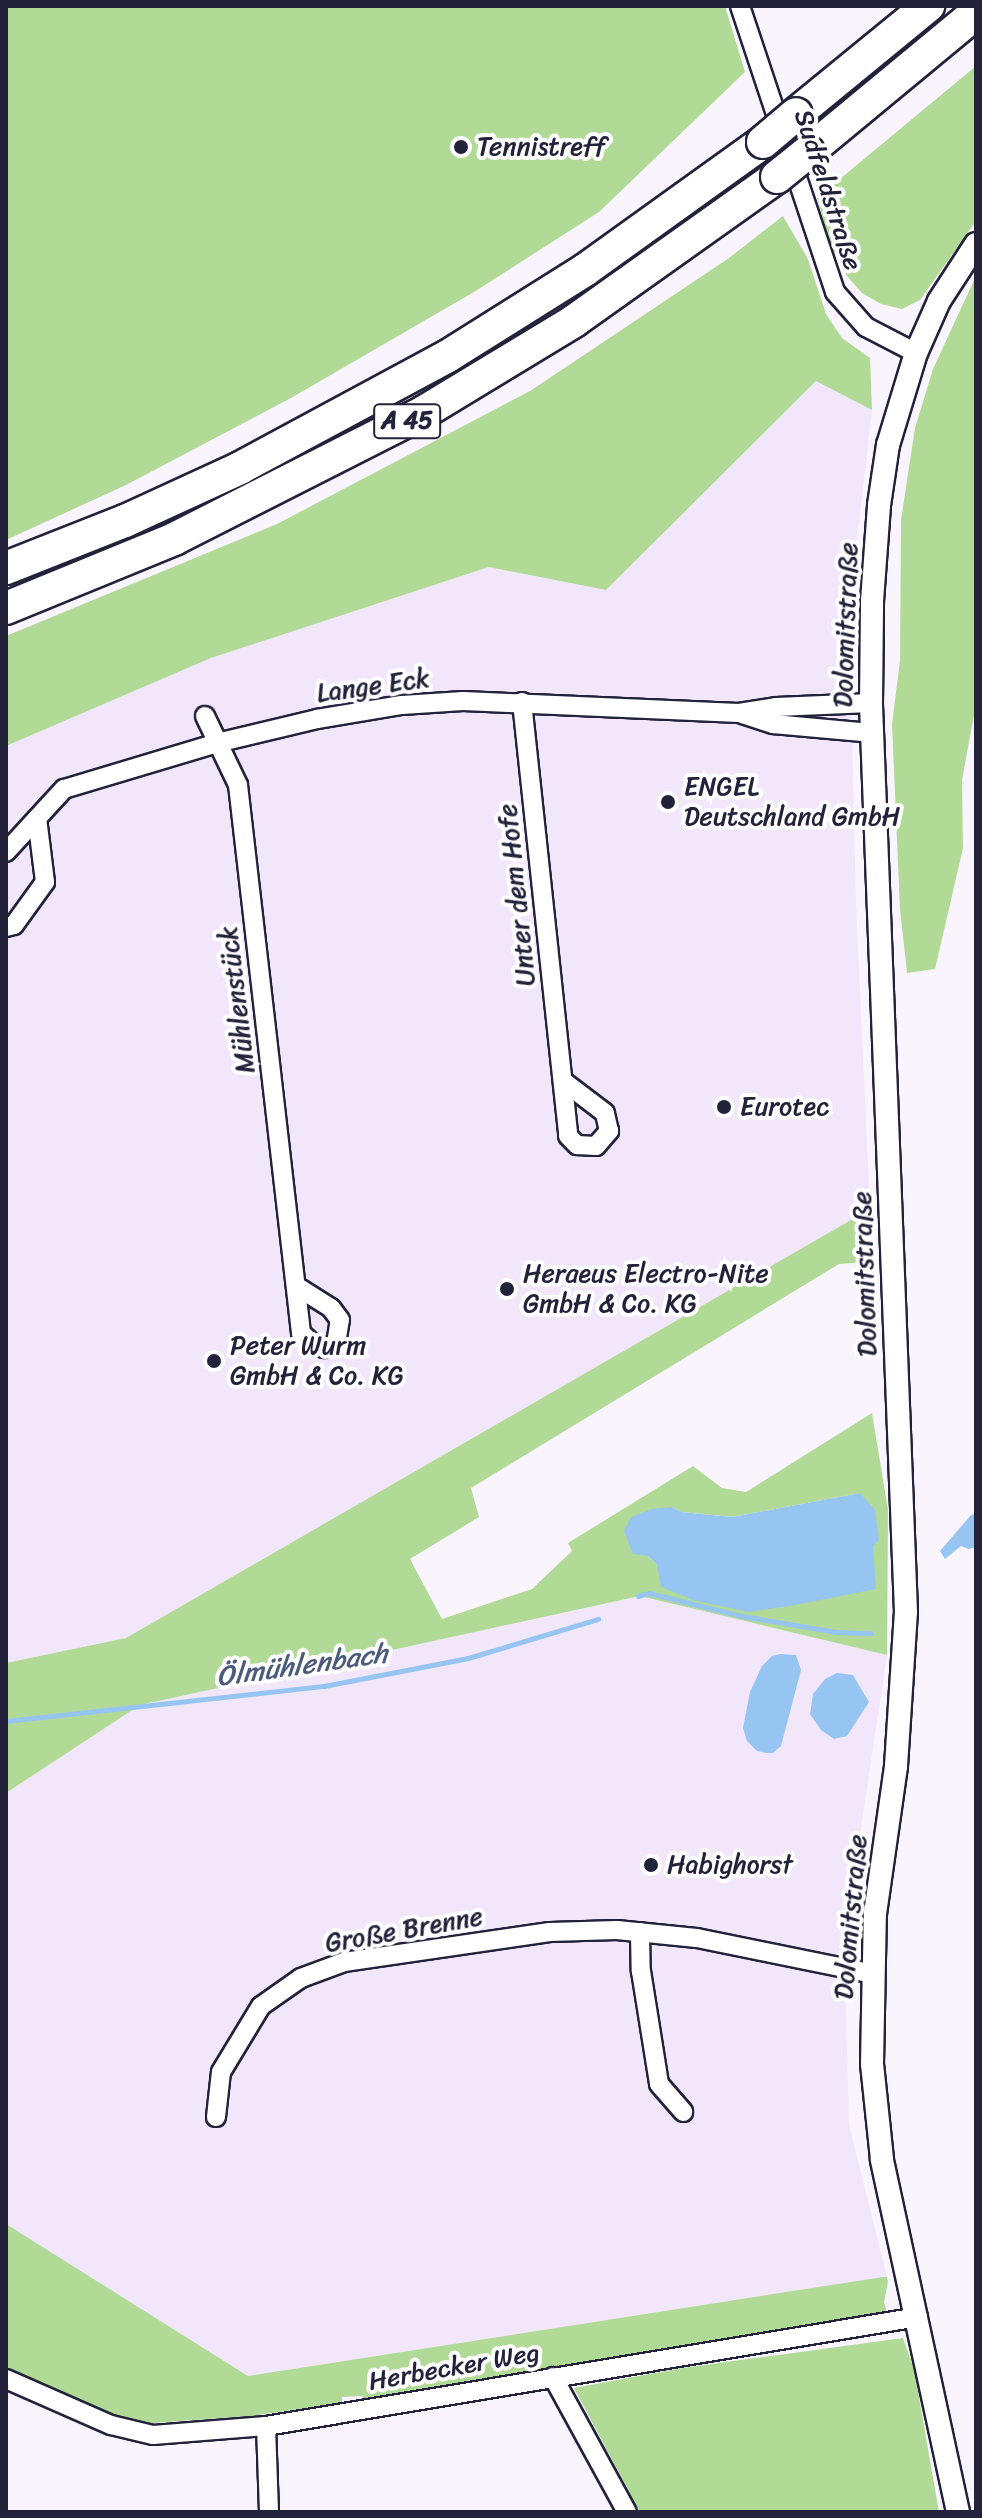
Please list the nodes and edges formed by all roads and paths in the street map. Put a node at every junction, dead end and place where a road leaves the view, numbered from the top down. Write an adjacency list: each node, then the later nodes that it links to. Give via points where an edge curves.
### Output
1 (740, 6): 5 (street, Sudfeldstraße, via 835,292 866,327)
2 (928, 6): 6 (highway, A 45, bridge, via 763,142 585,270 448,356 240,468)
3 (976, 13): 7 (highway, A 45, bridge, via 777,177 574,321 424,412 174,539)
4 (976, 244): 5 (street, Dolomitstraße, via 939,301)
5 (916, 353): 9 (street, Dolomitstraße, via 888,445 879,505)
6 (6, 568)
7 (6, 608)
8 (522, 702): 10 (street, Lange Eck); 13 (street, Lange Eck, via 402,705); 17 (street, Unter dem Hofe)
9 (871, 703): 10 (street, Lange Eck); 12 (street, Dolomitstraße)
10 (739, 713): 12 (street, Lange Eck, via 773,724)
11 (205, 716): 13 (street, Mühlenstück)
12 (871, 733): 20 (street, Dolomitstraße, via 906,1612 896,1766 875,1914)
13 (221, 742): 14 (street, Lange Eck, via 64,789); 18 (street, Mühlenstück, via 238,785)
14 (37, 818): 15 (street, Lange Eck); 16 (street, via 45,882 14,925)
15 (6, 852)
16 (6, 927)
17 (563, 1081)
18 (296, 1286)
19 (640, 1932): 20 (street, Große Brenne, via 697,1938); 21 (street, via 659,2084); 22 (street, Große Brenne, via 550,1932 344,1962 301,1978 261,2006 239,2040 221,2072)
20 (874, 1974): 23 (street, Dolomitstraße, via 876,2111)
21 (683, 2112)
22 (216, 2117)
23 (918, 2317): 24 (street, Herbecker Weg); 29 (street, Dolomitstraße)
24 (553, 2377): 26 (street, Herbecker Weg); 28 (street)
25 (6, 2379): 26 (street, Herbecker Weg, via 134,2432)
26 (266, 2426): 27 (street)
27 (269, 2507)
28 (627, 2512)
29 (958, 2512)

